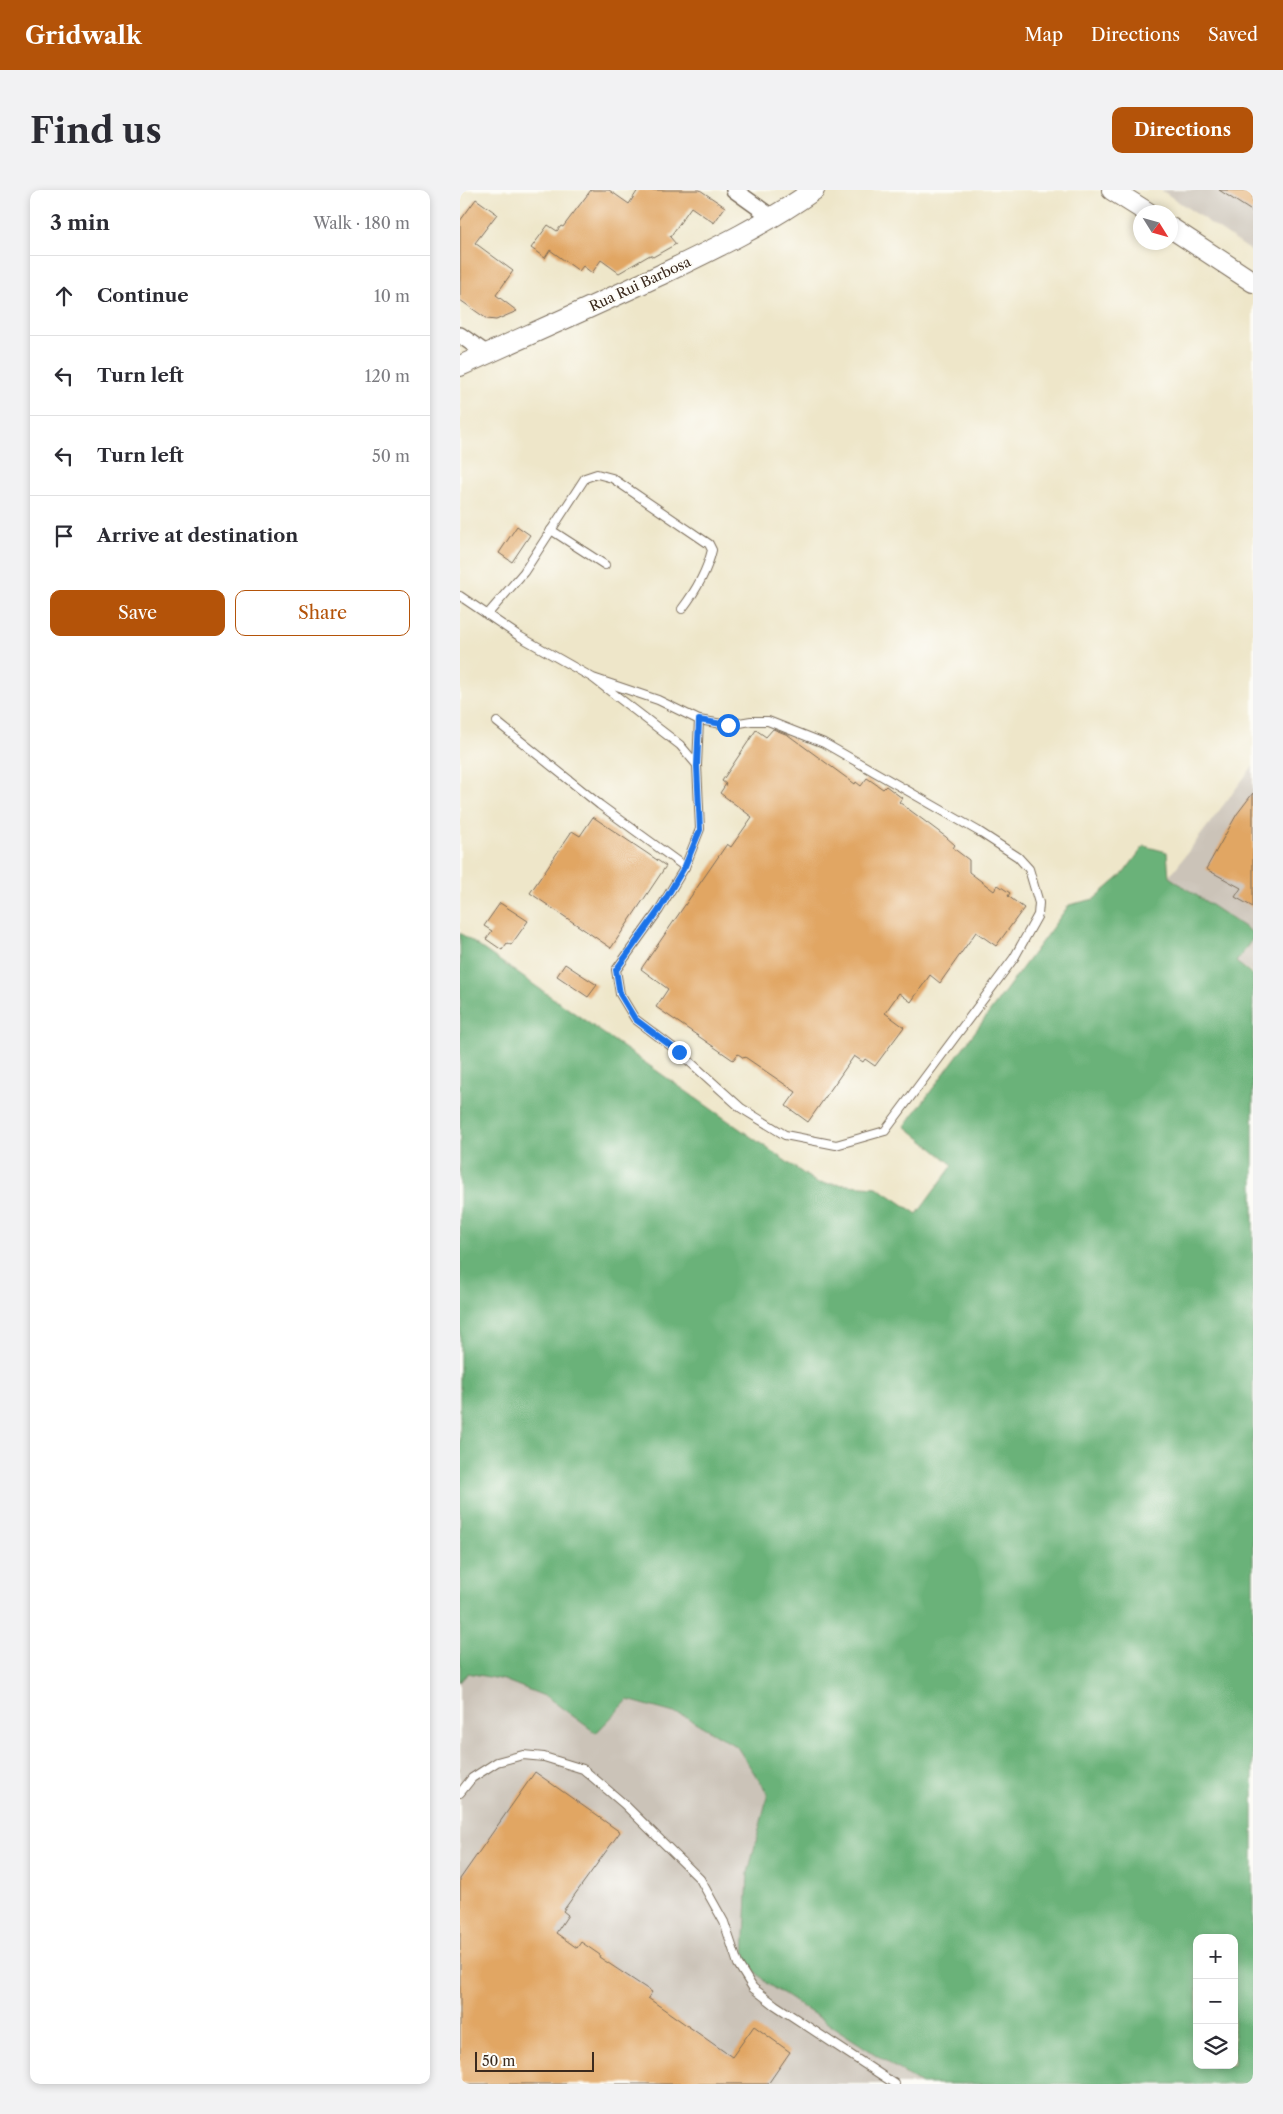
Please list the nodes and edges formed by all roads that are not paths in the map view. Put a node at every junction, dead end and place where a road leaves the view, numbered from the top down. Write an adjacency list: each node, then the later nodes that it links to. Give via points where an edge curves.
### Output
1 (734, 190): 5 (street)
2 (814, 190): 5 (main road, Rua Rui Barbosa)
3 (1112, 190): 4 (main road)
4 (1136, 205)
5 (773, 218): 9 (main road, Rua Rui Barbosa, via 716,249)
6 (1178, 233): 7 (main road)
7 (1253, 282)
8 (460, 334): 9 (street)
9 (487, 354): 10 (main road, Rua Rui Barbosa)
10 (460, 366)
11 (551, 530): 12 (lane); 14 (lane, via 585,478 597,474 612,478 708,544 712,550 710,561); 15 (lane, via 524,572)
12 (605, 565)
13 (460, 596): 15 (lane)
14 (682, 609)
15 (487, 615): 16 (lane)
16 (593, 678): 17 (lane, via 658,700); 19 (lane, via 667,734)
17 (699, 720): 19 (lane); 20 (lane, via 728,725 768,721 824,743 1018,857 1029,869 1040,903 1038,915 1014,958 885,1131 836,1145 785,1135 741,1108 679,1052 635,1019 620,994 616,970 659,910)
18 (497, 722): 20 (lane, via 600,805)
19 (697, 766): 20 (lane, via 700,830)
20 (685, 866)
21 (460, 1793): 22 (lane, via 472,1778 497,1762 523,1755 544,1757 583,1769 624,1804 700,1879 724,1922 738,1964 753,1988)
22 (895, 2084)

